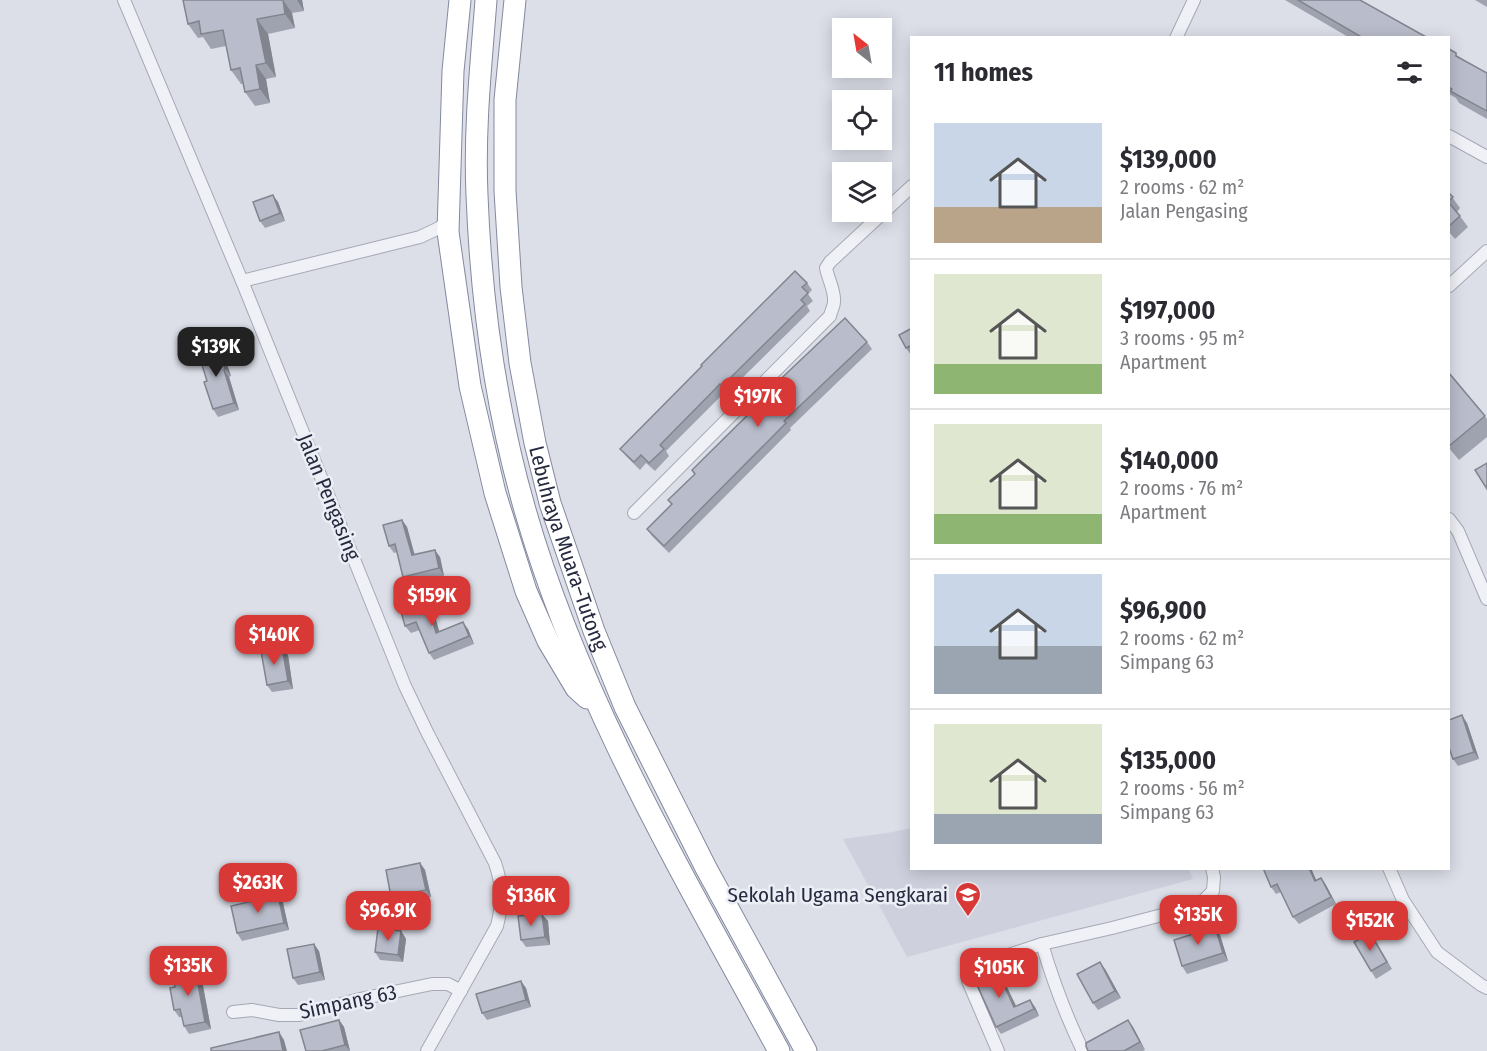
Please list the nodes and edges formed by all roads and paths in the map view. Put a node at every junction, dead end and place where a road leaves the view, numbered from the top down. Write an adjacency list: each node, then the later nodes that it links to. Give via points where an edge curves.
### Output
1 (124, 0): 14 (street, Jalan Pengasing)
2 (460, 0): 10 (highway, via 453,71)
3 (486, 0): 19 (highway, Lebuhraya Muara–Tutong, via 478,99 477,195 494,369 525,510 571,642)
4 (515, 0): 28 (highway, Lebuhraya Muara–Tutong, via 505,100 511,287 520,363 550,503 625,707 706,868)
5 (1194, 0): 6 (street)
6 (1177, 36)
7 (1450, 137): 8 (street)
8 (1487, 157)
9 (910, 188): 16 (street, via 826,268 833,290 830,316)
10 (448, 216): 11 (street, via 441,226); 12 (highway)
11 (420, 237): 12 (street); 14 (street)
12 (450, 248): 19 (highway, via 470,387 495,493 523,580 548,640 576,688)
13 (1487, 251): 15 (street)
14 (242, 281): 24 (street, Jalan Pengasing, via 405,686 500,878 502,895 497,926)
15 (1450, 285)
16 (634, 513)
17 (1450, 520): 18 (street)
18 (1486, 593)
19 (599, 708): 27 (highway, Lebuhraya Muara–Tutong, via 640,793)
20 (1212, 870): 22 (street, via 1213,891 1189,908)
21 (1390, 870): 23 (street, via 1403,900 1437,952)
22 (1042, 944): 29 (street, via 967,972); 30 (street, via 1066,1016)
23 (1487, 988)
24 (461, 991): 25 (street, Simpang 63, via 448,984 432,984 299,1015); 26 (street, Jalan Pengasing)
25 (233, 1012)
26 (427, 1051)
27 (779, 1051)
28 (806, 1051)
29 (998, 1051)
30 (1083, 1051)

